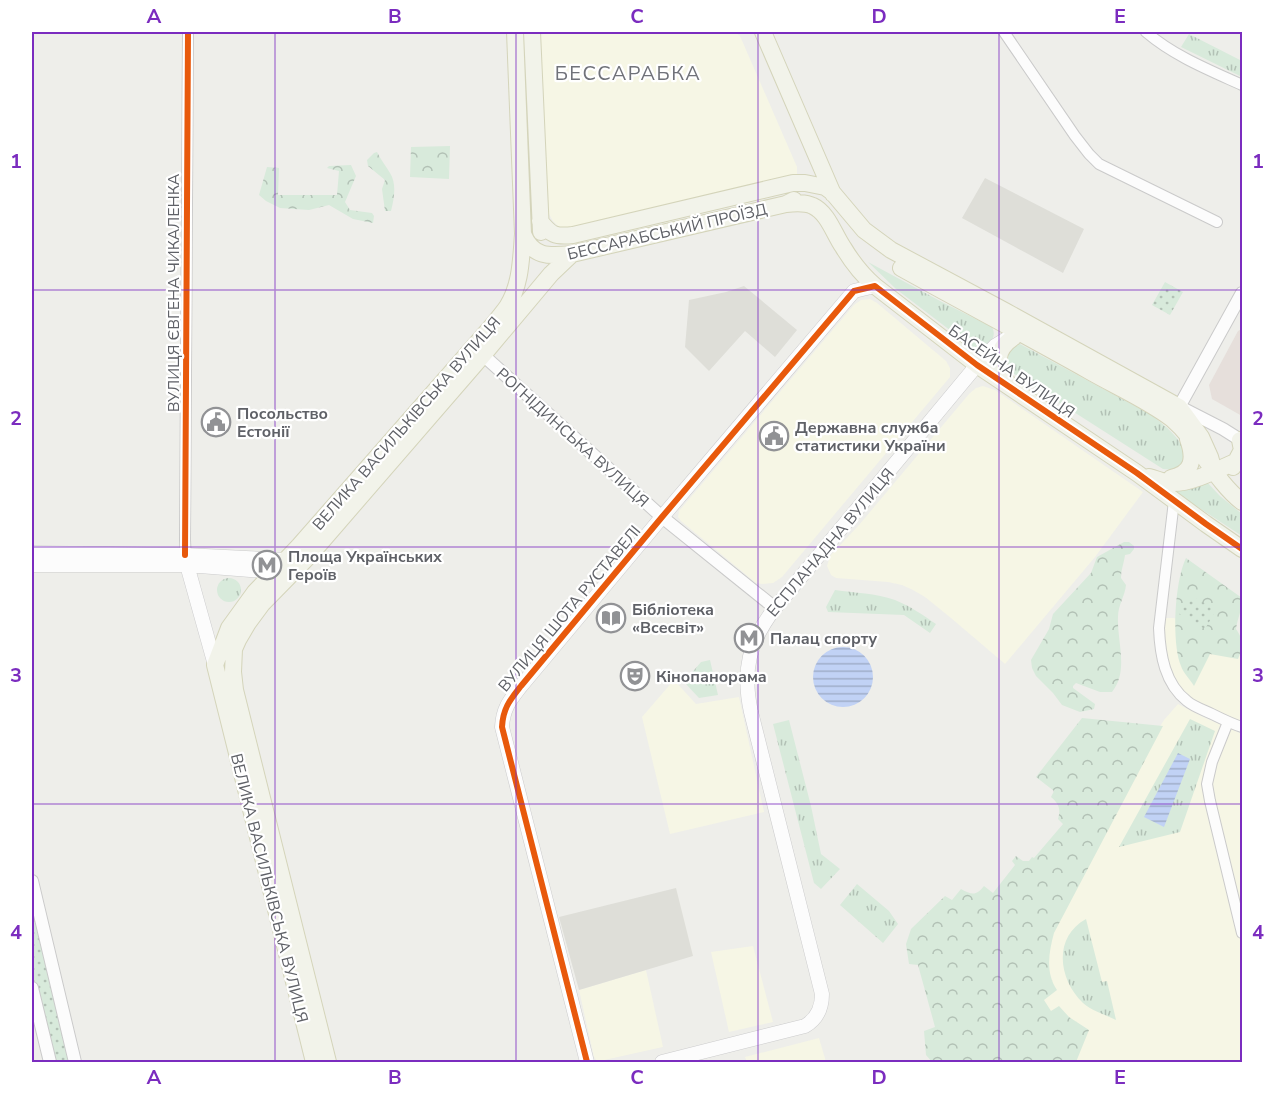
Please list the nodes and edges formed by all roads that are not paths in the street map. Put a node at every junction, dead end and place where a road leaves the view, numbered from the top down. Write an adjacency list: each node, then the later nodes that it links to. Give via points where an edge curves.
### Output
1 (188, 32): 38 (street, ВУЛИЦЯ ЄВГЕНА ЧИКАЛЕНКА)
2 (515, 32): 14 (main road, ВЕЛИКА ВАСИЛЬКІВСЬКА ВУЛИЦЯ)
3 (532, 32): 12 (main road, ВЕЛИКА ВАСИЛЬКІВСЬКА ВУЛИЦЯ)
4 (763, 32): 8 (main road, БАСЕЙНА ВУЛИЦЯ)
5 (1004, 32): 13 (street, via 1075,136 1099,164)
6 (1146, 32): 7 (street, via 1197,64)
7 (1242, 85)
8 (819, 163): 9 (main road); 10 (main road, БАСЕЙНА ВУЛИЦЯ)
9 (816, 184): 10 (main road, БЕССАРАБСЬКИЙ ПРОЇЗД); 11 (main road, БЕССАРАБСЬКИЙ ПРОЇЗД); 12 (main road, БЕССАРАБСЬКИЙ ПРОЇЗД, via 793,183 573,235 551,234)
10 (832, 192): 20 (main road, БАСЕЙНА ВУЛИЦЯ, via 857,236 868,246); 25 (main road, БАСЕЙНА ВУЛИЦЯ, via 864,230 891,250)
11 (786, 204): 16 (main road, БЕССАРАБСЬКИЙ ПРОЇЗД); 17 (main road, БАСЕЙНА ВУЛИЦЯ, via 806,203 824,215 842,247)
12 (540, 221): 15 (main road, ВЕЛИКА ВАСИЛЬКІВСЬКА ВУЛИЦЯ)
13 (1216, 222)
14 (523, 234): 15 (main road, БЕССАРАБСЬКИЙ ПРОЇЗД, via 530,247); 40 (main road, ВЕЛИКА ВАСИЛЬКІВСЬКА ВУЛИЦЯ, via 518,281 507,308)
15 (542, 254): 16 (main road, БЕССАРАБСЬКИЙ ПРОЇЗД); 19 (main road, ВЕЛИКА ВАСИЛЬКІВСЬКА ВУЛИЦЯ, via 541,272)
16 (572, 254): 19 (main road, ВЕЛИКА ВАСИЛЬКІВСЬКА ВУЛИЦЯ)
17 (875, 286): 22 (main road, БАСЕЙНА ВУЛИЦЯ); 35 (main road, ВУЛИЦЯ ШОТА РУСТАВЕЛІ, via 854,291)
18 (1242, 293): 25 (street)
19 (531, 300): 21 (main road, ВЕЛИКА ВАСИЛЬКІВСЬКА ВУЛИЦЯ)
20 (1021, 337): 22 (main road, ЕСПЛАНАДНА ВУЛИЦЯ, via 999,342); 23 (main road, via 1002,347 998,358); 24 (main road, БАСЕЙНА ВУЛИЦЯ)
21 (483, 355): 35 (street, РОГНІДИНСЬКА ВУЛИЦЯ); 40 (main road, ВЕЛИКА ВАСИЛЬКІВСЬКА ВУЛИЦЯ, via 326,538)
22 (977, 365): 23 (main road, БАСЕЙНА ВУЛИЦЯ); 41 (main road, ЕСПЛАНАДНА ВУЛИЦЯ)
23 (1011, 388): 30 (main road, БАСЕЙНА ВУЛИЦЯ)
24 (1149, 404): 25 (street); 26 (main road, БАСЕЙНА ВУЛИЦЯ)
25 (1179, 407): 27 (street); 29 (main road, via 1201,436)
26 (1186, 435): 29 (main road, БАСЕЙНА ВУЛИЦЯ); 31 (main road, via 1192,453 1189,469 1180,476)
27 (1241, 440): 28 (main road)
28 (1239, 460): 29 (main road); 32 (main road, via 1230,472)
29 (1214, 471): 31 (main road, via 1174,483); 32 (main road, БАСЕЙНА ВУЛИЦЯ)
30 (1137, 473): 31 (main road); 33 (main road)
31 (1155, 479)
32 (1229, 491): 34 (main road, БАСЕЙНА ВУЛИЦЯ)
33 (1174, 501): 36 (main road); 43 (street, via 1159,628 1162,660 1173,687 1186,701)
34 (1242, 502)
35 (662, 517): 41 (street, РОГНІДИНСЬКА ВУЛИЦЯ); 52 (main road, ВУЛИЦЯ ШОТА РУСТАВЕЛІ, via 513,695 502,714 502,727)
36 (1242, 549)
37 (32, 553): 38 (main road)
38 (186, 560): 39 (main road); 40 (main road); 42 (main road)
39 (32, 565)
40 (285, 567): 42 (main road, ВЕЛИКА ВАСИЛЬКІВСЬКА ВУЛИЦЯ, via 255,592 229,628); 51 (main road, ВЕЛИКА ВАСИЛЬКІВСЬКА ВУЛИЦЯ, via 238,640 233,672)
41 (775, 608): 53 (main road, ЕСПЛАНАДНА ВУЛИЦЯ, via 757,634 749,662 748,696 822,1001 818,1013 805,1026)
42 (215, 665): 50 (main road, ВЕЛИКА ВАСИЛЬКІВСЬКА ВУЛИЦЯ)
43 (1228, 722): 44 (street); 46 (street, via 1208,784)
44 (1242, 727)
45 (32, 881): 49 (street)
46 (1242, 933)
47 (32, 988): 48 (street)
48 (50, 1062)
49 (75, 1062)
50 (314, 1062)
51 (328, 1062)
52 (587, 1062)
53 (662, 1062)

